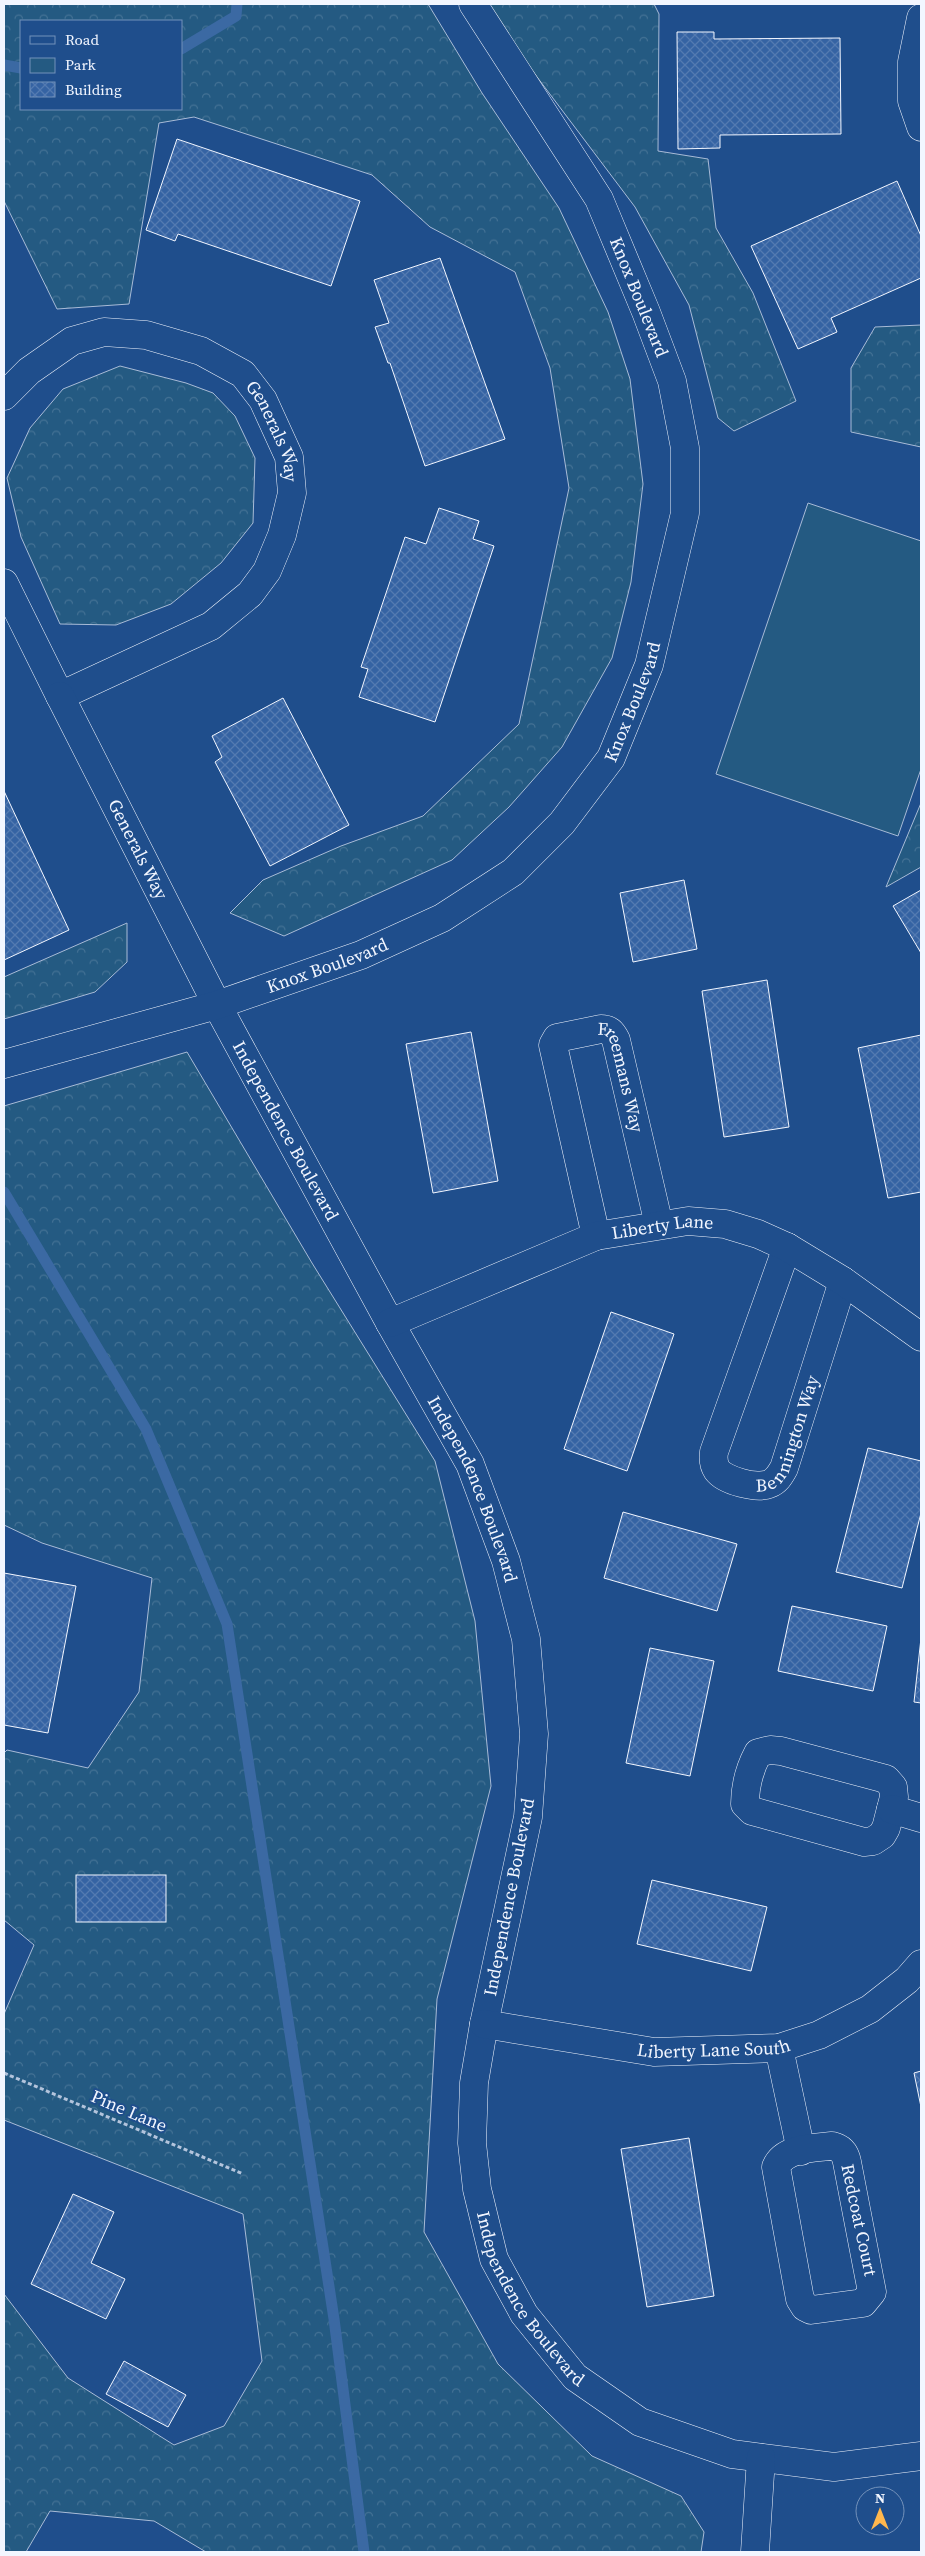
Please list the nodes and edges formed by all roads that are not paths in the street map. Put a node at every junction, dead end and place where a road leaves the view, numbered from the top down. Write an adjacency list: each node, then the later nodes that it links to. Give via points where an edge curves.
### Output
1 (473, 4): 7 (street, Knox Boulevard, via 599,199 672,381 685,448 685,513 650,665 611,758 562,823 513,872 442,918 362,955)
2 (921, 18): 3 (street, via 912,62 912,101)
3 (921, 127)
4 (4, 396): 6 (street, Generals Way, via 29,371 72,341 104,332 146,335 201,351 243,374 263,400 289,457 292,493 282,535 267,572 250,594 211,626)
5 (4, 583): 6 (street, Generals Way)
6 (60, 696): 7 (street, Generals Way)
7 (217, 1005): 8 (street, Knox Boulevard); 13 (street, Independence Boulevard)
8 (4, 1064)
9 (659, 1225): 10 (street, Liberty Lane); 10 (street, Freemans Way, via 616,1040 612,1032 601,1029 557,1038 553,1045); 11 (street, Liberty Lane, via 688,1221 725,1224)
10 (596, 1236): 13 (street, Liberty Lane)
11 (787, 1247): 12 (street, Liberty Lane); 12 (street, Bennington Way, via 714,1452 713,1462 725,1477 758,1486 779,1478)
12 (843, 1281): 14 (street, Liberty Lane)
13 (390, 1323): 18 (street, Independence Boulevard, via 470,1464 506,1560 526,1639 534,1734 528,1816)
14 (919, 1331)
15 (890, 1810): 15 (street, via 893,1787 886,1779 781,1751 758,1753 745,1793 745,1804 752,1811 864,1842 874,1841 882,1835); 16 (street)
16 (921, 1818)
17 (921, 1964): 19 (street, Liberty Lane South, via 907,1980 870,2009 819,2035)
18 (484, 2024): 19 (street, Liberty Lane South, via 654,2052); 22 (street, Independence Boulevard, via 474,2084 472,2143 477,2189 494,2259 524,2314 576,2377 640,2422 732,2454)
19 (779, 2048): 20 (street)
20 (801, 2150): 20 (street, Redcoat Court, via 780,2158 776,2167 800,2300 805,2307 819,2311 862,2303 869,2299 872,2284 845,2154 839,2147 832,2146)
21 (921, 2456): 22 (street, Independence Boulevard, via 834,2467)
22 (760, 2458): 23 (street)
23 (754, 2552)

